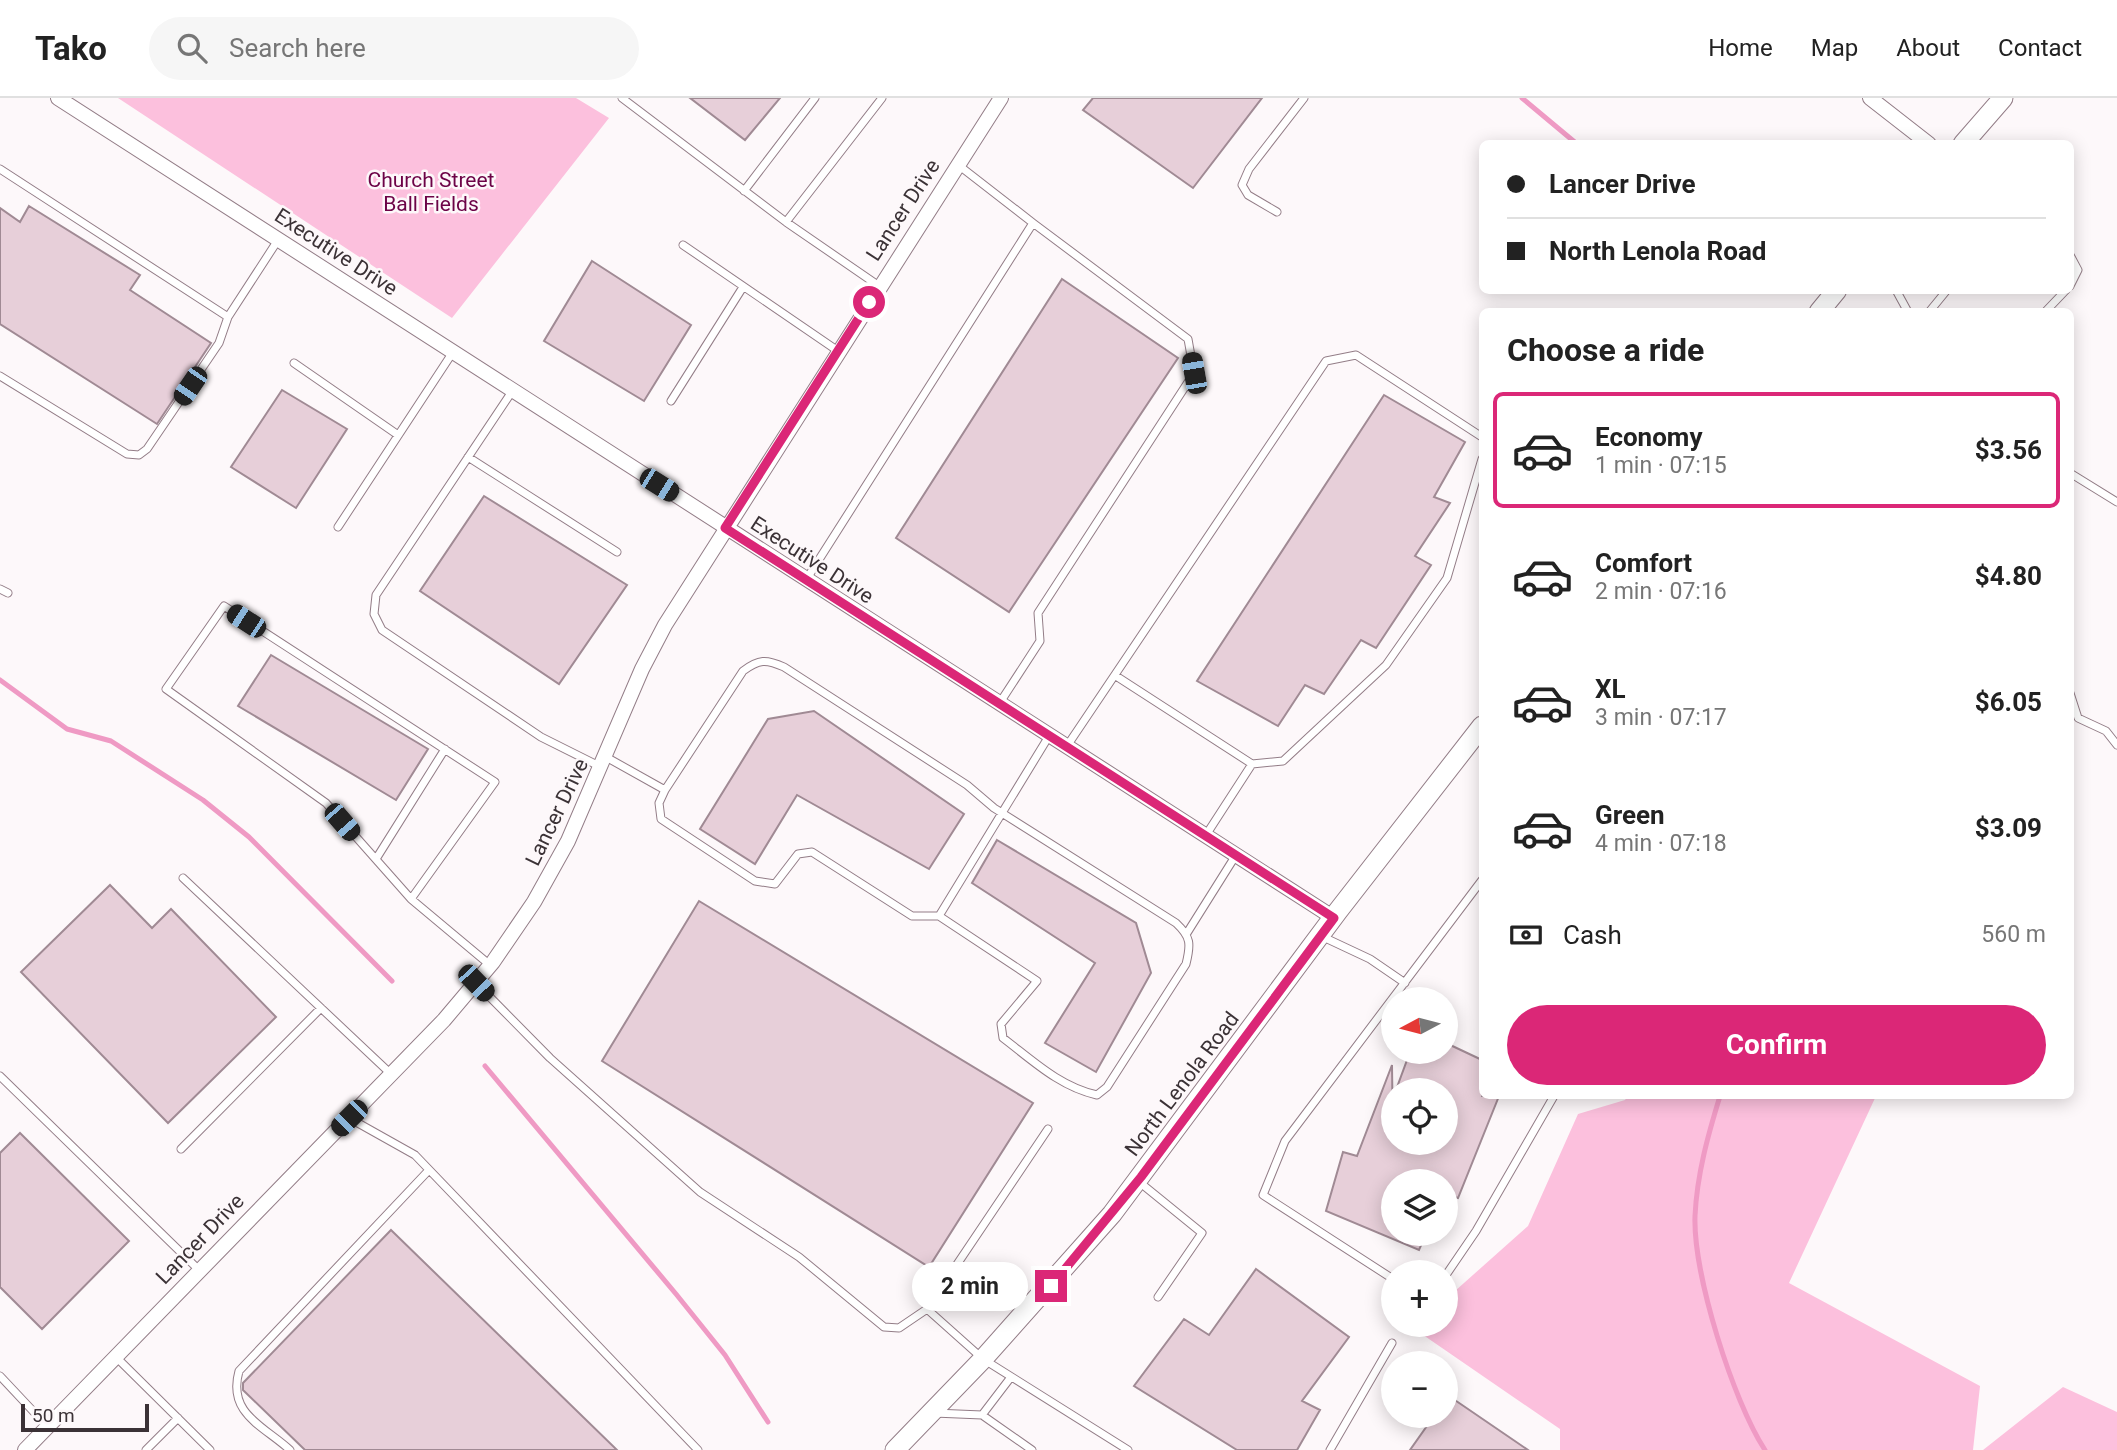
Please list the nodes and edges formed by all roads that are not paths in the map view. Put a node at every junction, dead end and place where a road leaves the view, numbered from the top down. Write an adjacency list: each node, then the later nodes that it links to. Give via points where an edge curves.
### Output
1 (58, 98): 17 (street, Executive Drive)
2 (622, 98): 13 (lane)
3 (816, 98): 13 (lane)
4 (882, 98): 15 (lane)
5 (1001, 98): 11 (street, Lancer Drive)
6 (1304, 98): 14 (lane, via 1249,169 1242,185 1248,195)
7 (1870, 98): 9 (street)
8 (2003, 98): 10 (main road)
9 (1924, 140)
10 (1966, 140)
11 (957, 164): 16 (lane); 19 (street, Lancer Drive)
12 (0, 169): 27 (lane)
13 (744, 191): 15 (lane)
14 (1277, 212)
15 (786, 222): 19 (lane)
16 (1034, 223): 43 (lane); 47 (lane, via 1188,339 1194,373 1038,613 1040,641)
17 (278, 240): 27 (lane); 28 (street, Executive Drive)
18 (683, 246): 20 (lane)
19 (880, 286): 29 (street, Lancer Drive)
20 (743, 287): 29 (lane); 33 (lane)
21 (1834, 294): 24 (main road)
22 (1944, 294): 25 (lane)
23 (2062, 294): 26 (lane)
24 (1822, 308)
25 (1931, 308)
26 (2049, 308)
27 (228, 317): 31 (lane, via 219,343 139,455 127,454)
28 (453, 351): 32 (street, Executive Drive); 34 (lane)
29 (838, 351): 41 (street, Lancer Drive)
30 (294, 362): 34 (lane)
31 (0, 376)
32 (513, 390): 36 (lane); 41 (street, Executive Drive)
33 (671, 401)
34 (398, 435): 40 (lane)
35 (1479, 435): 46 (lane, via 1356,355 1326,361)
36 (468, 457): 42 (lane); 54 (lane, via 376,595 377,624 541,737)
37 (1479, 469): 55 (lane, via 1447,578 1386,665 1283,761)
38 (2074, 475): 39 (lane)
39 (2117, 502)
40 (338, 527)
41 (725, 528): 43 (street, Executive Drive); 54 (street, Lancer Drive, via 653,646)
42 (617, 552)
43 (806, 580): 47 (street, Executive Drive)
44 (0, 589): 45 (lane)
45 (8, 593)
46 (1116, 676): 52 (lane); 55 (lane)
47 (999, 704): 50 (street, Executive Drive)
48 (2074, 706): 51 (lane, via 2078,718 2106,731)
49 (1479, 730): 65 (main road, North Lenola Road)
50 (1049, 736): 52 (street, Executive Drive); 57 (lane)
51 (2117, 745)
52 (1066, 747): 58 (street, Executive Drive)
53 (445, 749): 60 (lane); 60 (lane, via 224,607 166,690 326,803); 63 (lane, via 495,782)
54 (604, 762): 56 (lane); 68 (street, Lancer Drive, via 553,871)
55 (1252, 764): 58 (lane)
56 (665, 790): 57 (lane, via 743,671 757,661 769,660 967,785); 64 (lane, via 659,803 661,819 755,881 775,884 798,854 813,852 912,916)
57 (1001, 813): 64 (lane); 66 (lane)
58 (1206, 835): 59 (street, Executive Drive)
59 (1236, 855): 65 (street, Executive Drive); 66 (lane)
60 (376, 859): 63 (lane)
61 (183, 878): 71 (lane)
62 (1479, 884): 70 (lane)
63 (411, 900): 68 (lane)
64 (939, 916): 66 (lane, via 1037,981 1001,1024 1003,1038 1053,1077 1097,1095 1107,1087 1186,964 1191,944)
65 (1334, 918): 67 (main road, North Lenola Road)
66 (1186, 933)
67 (1320, 936): 70 (lane, via 1370,958); 79 (main road, North Lenola Road)
68 (490, 965): 69 (street, Lancer Drive)
69 (476, 983): 72 (street, Lancer Drive); 84 (lane, via 550,1058 700,1192 799,1257 884,1327 899,1328)
70 (1405, 984): 82 (lane, via 1285,1141 1264,1195)
71 (321, 1008): 72 (lane); 77 (lane)
72 (392, 1075): 75 (street, Lancer Drive)
73 (0, 1076): 81 (lane)
74 (1552, 1099): 80 (lane)
75 (349, 1118): 78 (lane, via 415,1155); 81 (street, Lancer Drive)
76 (1048, 1129): 84 (lane)
77 (181, 1149)
78 (429, 1170): 97 (lane, via 239,1371 235,1386 238,1402 258,1427); 98 (lane)
79 (1138, 1181): 83 (lane, via 1202,1233); 87 (main road, North Lenola Road)
80 (1456, 1260)
81 (200, 1270): 86 (street, Lancer Drive)
82 (1381, 1271)
83 (1158, 1297)
84 (927, 1309): 87 (lane)
85 (1392, 1343): 102 (lane)
86 (116, 1357): 92 (lane); 93 (street, Lancer Drive)
87 (984, 1359): 89 (lane); 90 (main road, North Lenola Road)
88 (0, 1376): 93 (lane)
89 (1012, 1377): 91 (lane); 101 (lane)
90 (930, 1413): 91 (lane); 99 (main road, North Lenola Road)
91 (982, 1415): 100 (lane)
92 (178, 1418): 95 (lane); 96 (lane)
93 (47, 1426): 94 (street, Lancer Drive)
94 (25, 1450)
95 (146, 1450)
96 (211, 1450)
97 (290, 1450)
98 (698, 1450)
99 (895, 1450)
100 (1032, 1450)
101 (1128, 1450)
102 (1330, 1450)

